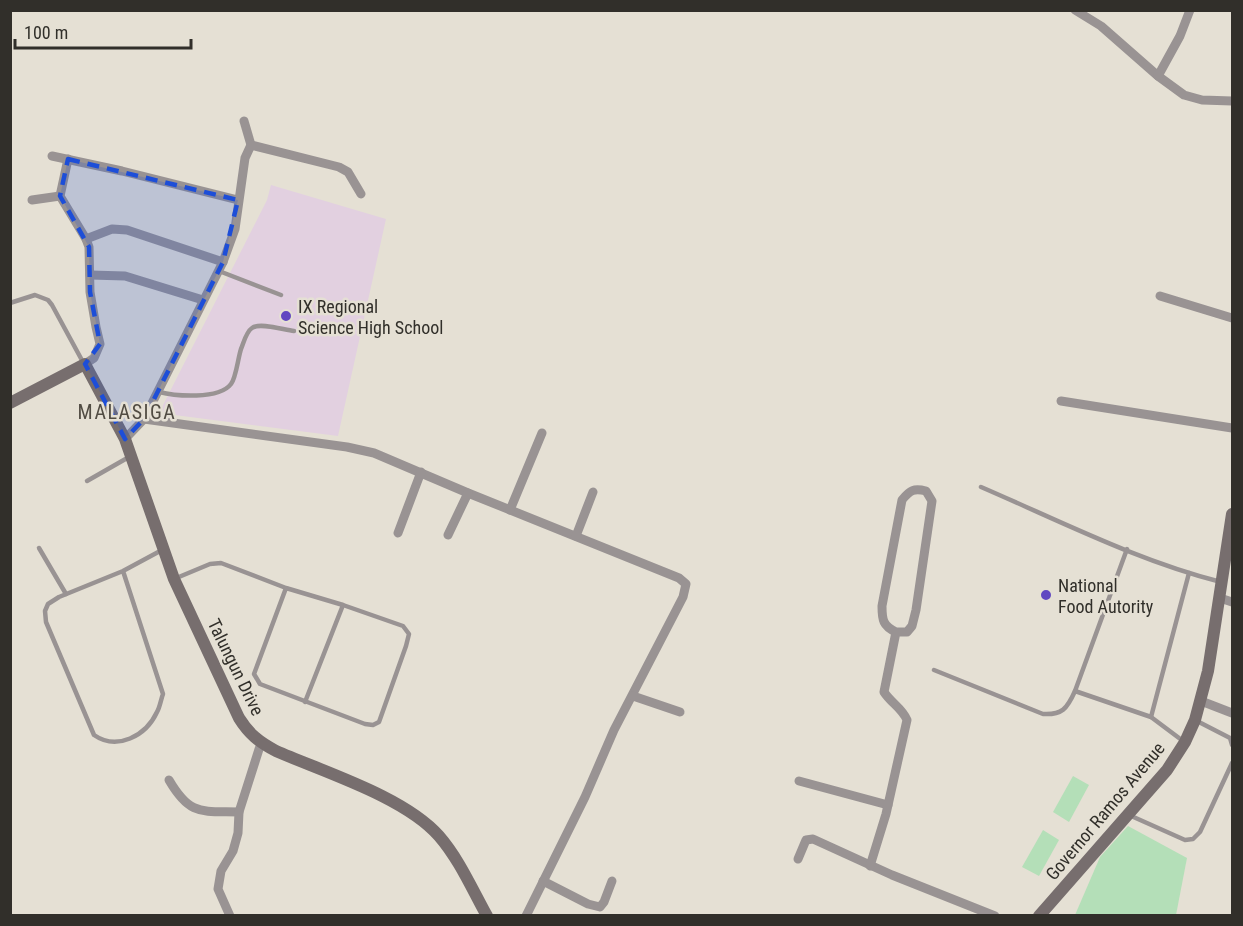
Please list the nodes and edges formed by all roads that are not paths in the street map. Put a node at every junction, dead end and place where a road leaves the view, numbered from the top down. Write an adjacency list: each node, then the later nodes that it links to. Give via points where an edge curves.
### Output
1 (1075, 10): 3 (street, via 1101,26)
2 (1189, 14): 3 (street)
3 (1158, 76): 4 (street, via 1194,99)
4 (1233, 101)
5 (244, 121): 6 (street)
6 (251, 145): 9 (street, via 339,167 348,172); 12 (street)
7 (52, 156): 8 (street)
8 (68, 159): 10 (street); 12 (street)
9 (361, 194)
10 (60, 196): 11 (street); 13 (street)
11 (32, 200)
12 (238, 200): 14 (street, via 235,229)
13 (86, 239): 14 (street, via 118,229); 15 (street)
14 (221, 267): 16 (lane); 18 (street)
15 (90, 275): 18 (street, via 125,276); 22 (street, via 100,344 94,358)
16 (281, 295)
17 (1160, 296): 20 (street)
18 (203, 300): 23 (street)
19 (10, 303): 22 (lane, via 35,295 48,300)
20 (1233, 318)
21 (294, 331): 23 (lane, via 252,328 237,360 232,384 224,390 212,394)
22 (85, 364): 25 (street); 29 (street, Talungun Drive)
23 (159, 392): 26 (street)
24 (1061, 401): 27 (street)
25 (10, 403)
26 (144, 419): 29 (street); 31 (street, via 347,447)
27 (1233, 428)
28 (542, 433): 36 (street)
29 (125, 439): 30 (street, Talungun Drive)
30 (131, 456): 32 (lane); 43 (street, Talungun Drive)
31 (421, 472): 35 (street); 38 (street)
32 (87, 481)
33 (981, 487): 42 (lane)
34 (593, 492): 40 (street)
35 (468, 493): 36 (street); 39 (street)
36 (510, 510): 40 (street)
37 (1233, 514): 47 (street, Governor Ramos Avenue)
38 (398, 533)
39 (448, 535)
40 (576, 536): 56 (street, via 686,584)
41 (39, 548): 49 (lane)
42 (1126, 549): 45 (lane); 55 (lane)
43 (162, 550): 44 (lane); 46 (street, Talungun Drive)
44 (123, 571): 49 (lane); 49 (lane, via 163,694 157,713 134,738 117,743 103,741 88,724 46,622 48,604)
45 (1189, 573): 47 (lane); 61 (lane)
46 (174, 579): 48 (lane, via 221,563); 64 (street, Talungun Drive, via 239,718 248,733)
47 (1223, 582): 50 (street, Governor Ramos Avenue)
48 (286, 588): 52 (lane); 58 (lane, via 254,674 260,684)
49 (66, 594)
50 (1220, 598): 51 (street); 57 (street, Governor Ramos Avenue)
51 (1233, 602)
52 (343, 605): 58 (lane); 58 (lane, via 404,626 409,634 382,715 379,722 365,724)
53 (896, 632): 53 (street, via 882,621 882,606 902,500 916,489 926,491 932,501 931,512 912,626 907,632); 69 (street, via 884,692 903,710 907,720)
54 (934, 670): 55 (lane, via 1042,714 1062,711)
55 (1075, 691): 61 (lane)
56 (633, 696): 59 (street); 74 (street)
57 (1201, 701): 60 (street); 62 (street, Governor Ramos Avenue)
58 (305, 702)
59 (680, 712)
60 (1233, 713)
61 (1151, 717): 63 (lane)
62 (1195, 720): 63 (street, Governor Ramos Avenue); 65 (lane, via 1230,738)
63 (1185, 742): 71 (street, Governor Ramos Avenue, via 1167,770)
64 (261, 743): 70 (street); 77 (street, Talungun Drive, via 412,813 455,857)
65 (1233, 745)
66 (1233, 763): 71 (lane, via 1200,832 1192,839 1185,840)
67 (169, 780): 70 (street, via 179,798 196,811)
68 (799, 782): 69 (street)
69 (888, 805): 73 (street)
70 (238, 812): 76 (street, via 238,833 221,871 218,889)
71 (1128, 814): 80 (street, Governor Ramos Avenue)
72 (798, 858): 73 (street, via 806,840 813,839)
73 (870, 866): 79 (street)
74 (543, 881): 75 (street, via 600,907); 78 (street)
75 (612, 881)
76 (230, 915)
77 (487, 915)
78 (526, 915)
79 (995, 915)
80 (1039, 915)

